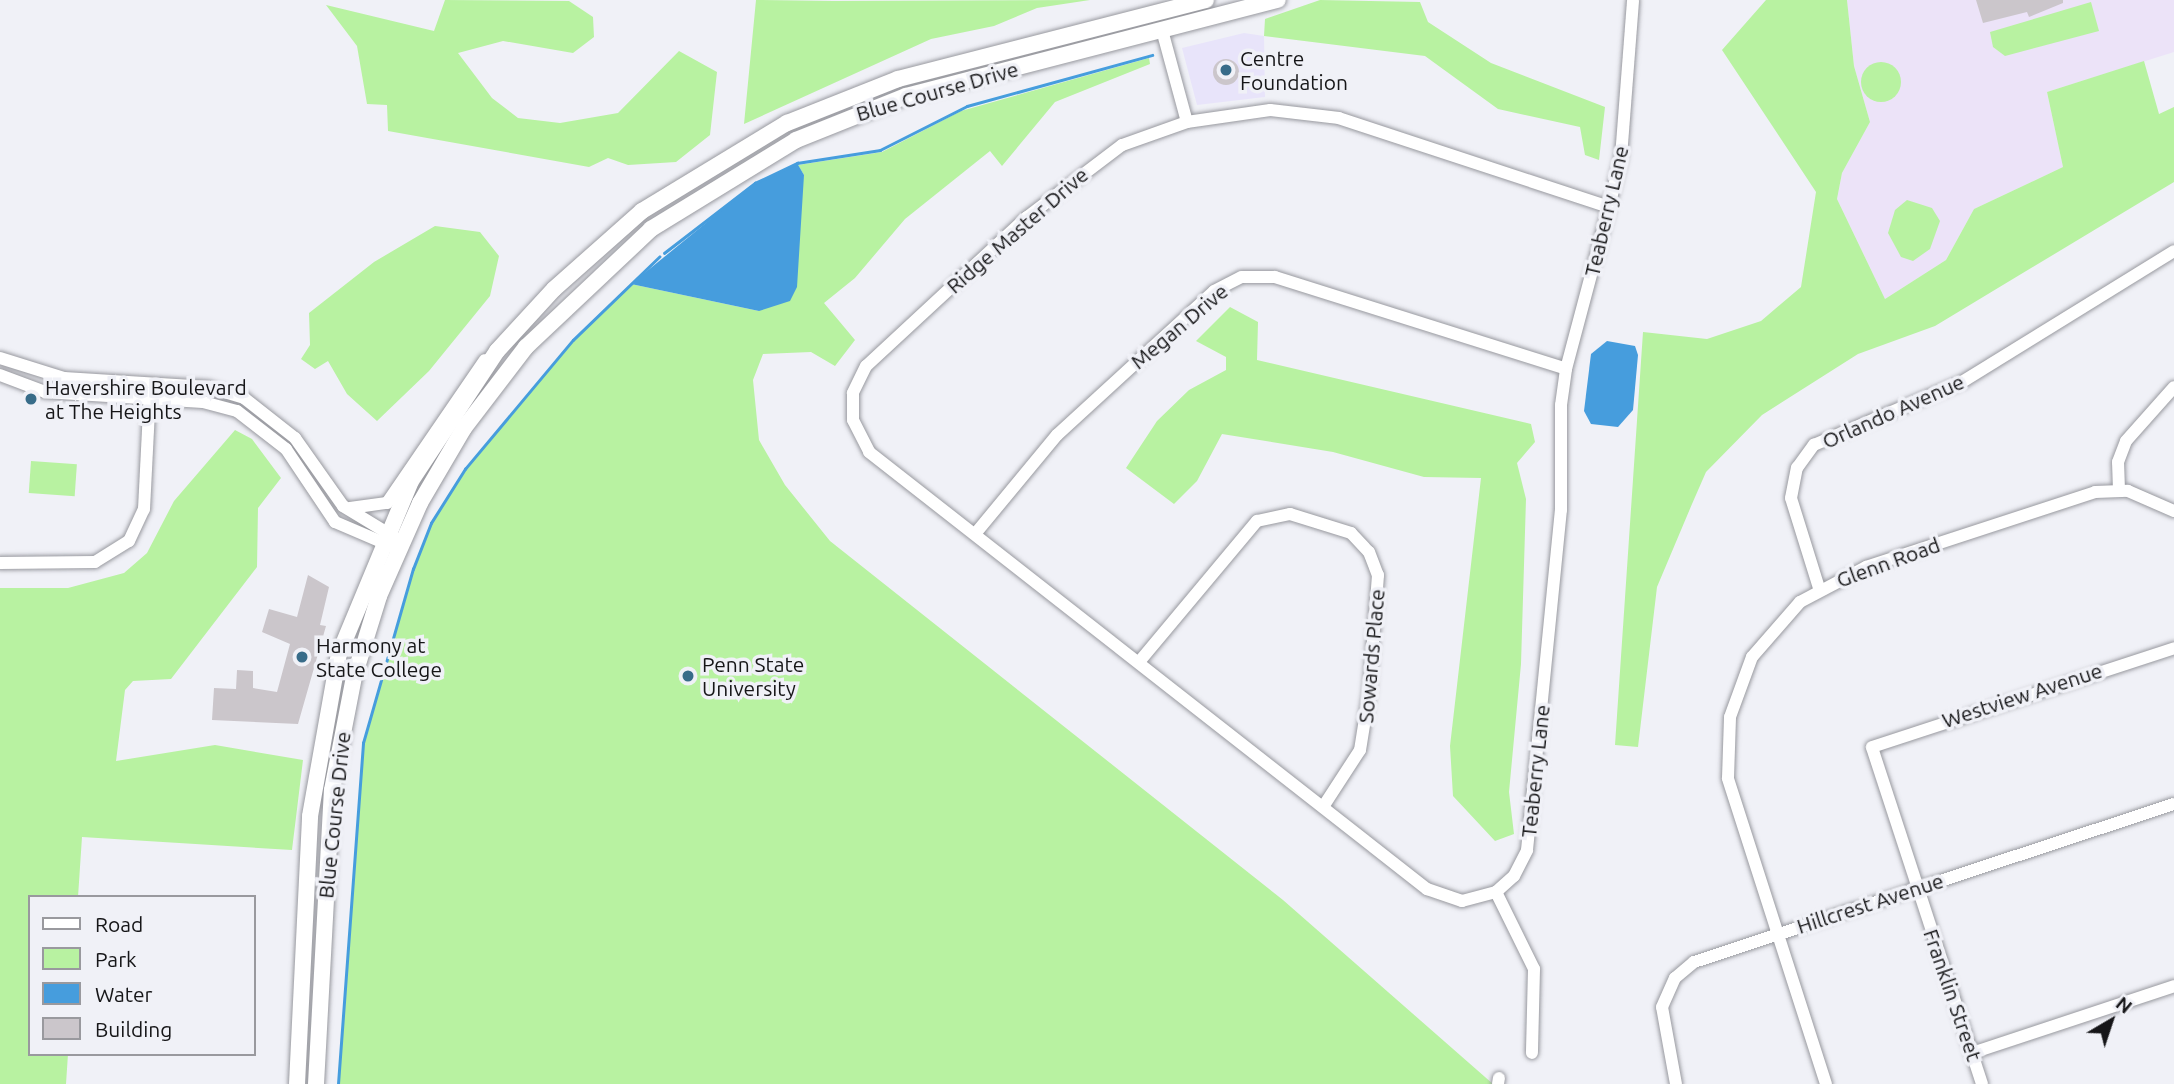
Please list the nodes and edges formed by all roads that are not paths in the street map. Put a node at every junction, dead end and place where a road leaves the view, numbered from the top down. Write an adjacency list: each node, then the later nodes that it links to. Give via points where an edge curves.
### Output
1 (1206, 0): 8 (main road, Blue Course Drive, via 898,79 787,123 642,211)
2 (1278, 0): 4 (main road, Blue Course Drive)
3 (1633, 0): 6 (street, Teaberry Lane, via 1631,85)
4 (1162, 30): 5 (street); 20 (main road, Blue Course Drive, via 874,107 796,140 706,190 611,261 526,347 464,429)
5 (1187, 122): 6 (street, Ridge Master Drive, via 1270,110 1339,118); 18 (street, Ridge Master Drive, via 1122,145 1058,189 859,374 851,411 864,446)
6 (1608, 207): 10 (street, Teaberry Lane)
7 (2174, 251): 22 (street, Orlando Avenue, via 1962,382 1814,445 1797,468 1791,498)
8 (519, 326): 16 (street, via 470,376 387,503 365,511); 19 (main road, Blue Course Drive, via 444,425)
9 (0, 358): 12 (street, via 64,378)
10 (1566, 369): 18 (street, Megan Drive, via 1275,276 1242,277 1214,291 1057,435); 29 (street, Teaberry Lane, via 1561,510 1527,850 1514,876)
11 (0, 375): 14 (street, via 45,392)
12 (150, 383): 14 (street); 16 (street, via 208,387 255,404 295,438)
13 (2174, 387): 15 (street, via 2126,441 2118,461)
14 (150, 398): 19 (street, via 214,404 251,418 286,449 323,511); 21 (street, via 144,509 129,541 95,562)
15 (2119, 490): 17 (street); 22 (street, Glenn Road, via 2057,505)
16 (343, 506): 19 (street)
17 (2174, 511)
18 (975, 534): 24 (street)
19 (383, 538): 20 (street); 34 (main road, Blue Course Drive, via 340,654 316,765)
20 (399, 545): 35 (main road, Blue Course Drive, via 368,628 339,744)
21 (0, 563)
22 (1819, 588): 30 (street, Glenn Road, via 1780,620 1752,657 1726,745 1735,807)
23 (2174, 648): 25 (street, Westview Avenue)
24 (1139, 662): 27 (street); 27 (street, Sowards Place, via 1257,521 1290,514 1352,533 1369,552 1377,575 1369,694 1360,750)
25 (1872, 747): 28 (street, Franklin Street)
26 (2174, 804): 28 (street, Hillcrest Avenue)
27 (1323, 807): 29 (street, via 1433,893 1462,901)
28 (1917, 888): 30 (street, Hillcrest Avenue); 33 (street, Franklin Street)
29 (1496, 892): 32 (street, via 1534,970)
30 (1777, 933): 36 (street, Hillcrest Avenue, via 1694,962 1675,978 1662,1015); 37 (street, Glenn Road)
31 (2174, 986): 33 (street)
32 (1532, 1053)
33 (1972, 1053): 38 (street, Franklin Street)
34 (297, 1084)
35 (316, 1084)
36 (1676, 1084)
37 (1826, 1084)
38 (1982, 1084)

